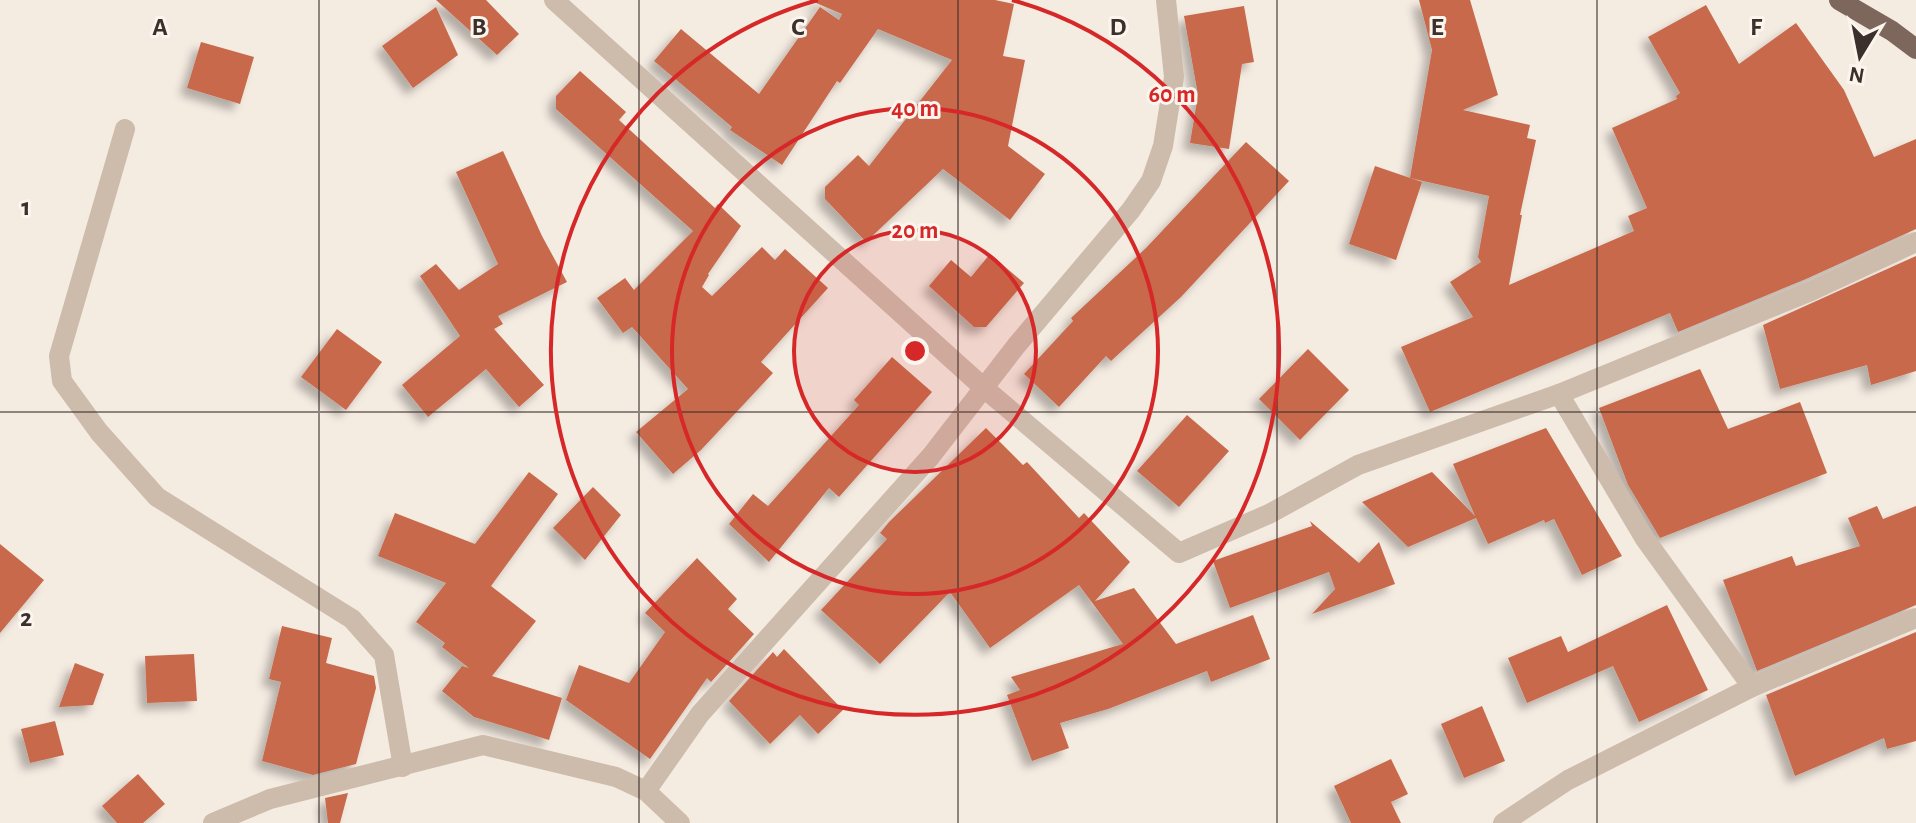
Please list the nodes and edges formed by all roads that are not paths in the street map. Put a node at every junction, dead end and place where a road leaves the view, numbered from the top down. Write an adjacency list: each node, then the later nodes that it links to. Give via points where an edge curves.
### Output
1 (554, 0): 7 (street)
2 (1166, 0): 7 (street, via 1174,77 1163,146 1151,181)
3 (1839, 0): 4 (main road)
4 (1916, 49)
5 (125, 129): 11 (street, via 59,356 62,381 157,497 352,619 384,655)
6 (1916, 242): 8 (street)
7 (984, 388): 8 (street, via 1179,553 1269,514 1358,465); 12 (street, via 931,456 700,714)
8 (1559, 394): 10 (street, via 1645,539)
9 (1916, 618): 10 (street)
10 (1752, 687): 15 (street, via 1568,780)
11 (403, 767): 12 (street, via 483,745 616,777); 13 (street, via 270,799)
12 (646, 791): 14 (street)
13 (213, 823)
14 (680, 823)
15 (1503, 823)

